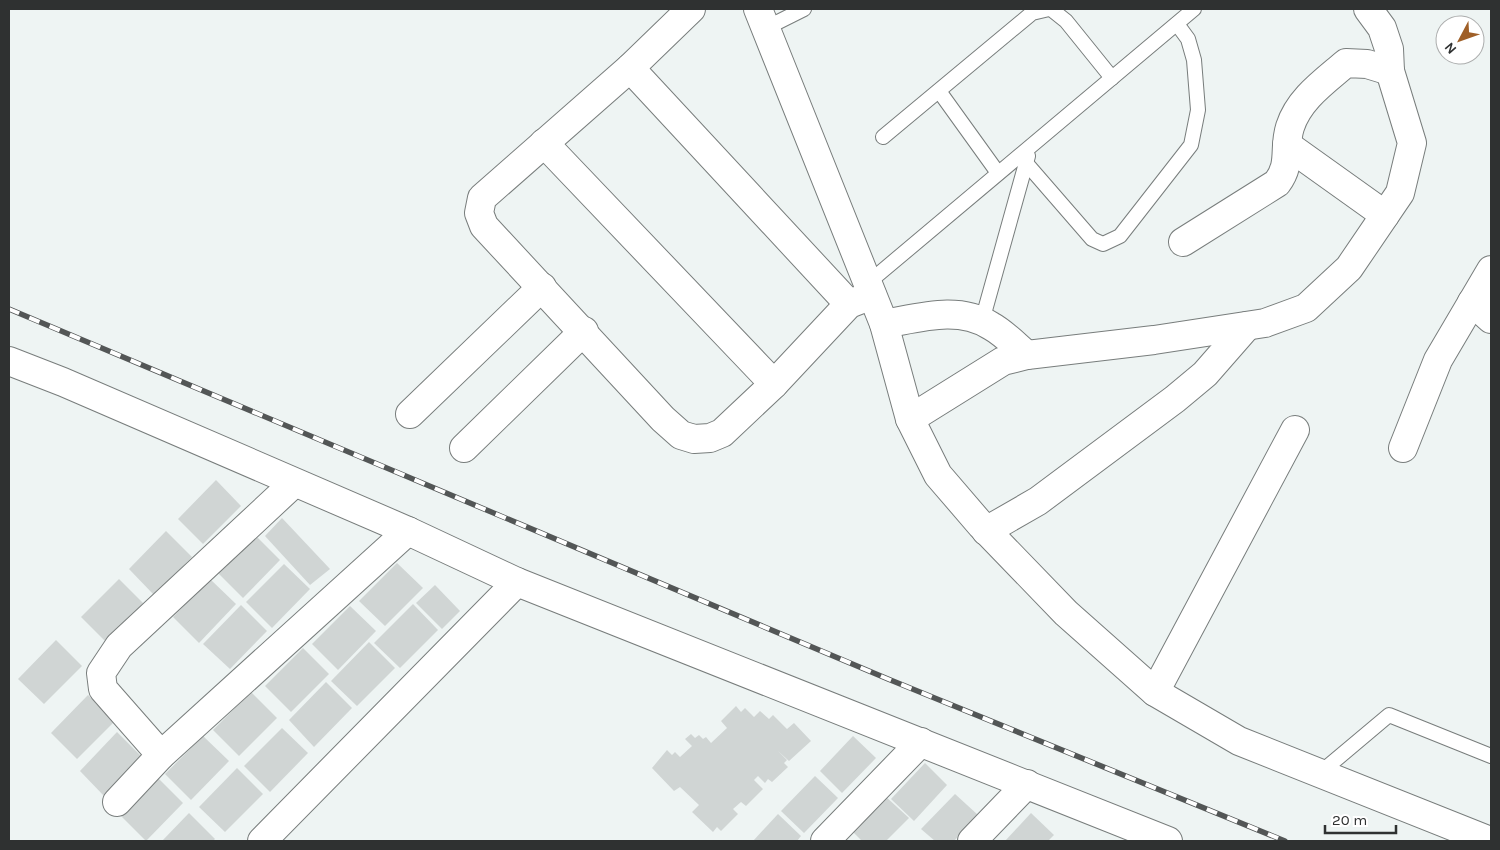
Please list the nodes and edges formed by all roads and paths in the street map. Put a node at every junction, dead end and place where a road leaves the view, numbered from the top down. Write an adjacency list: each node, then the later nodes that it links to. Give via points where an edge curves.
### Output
1 (691, 9): 8 (street)
2 (804, 9): 6 (lane)
3 (1050, 9): 10 (lane, via 1066,21); 11 (lane, via 1032,13)
4 (1194, 9): 7 (lane)
5 (1383, 15): 9 (street)
6 (762, 19): 22 (street)
7 (1177, 24): 10 (lane); 16 (lane, via 1188,39 1194,60 1198,110 1190,145 1120,236 1103,244 1092,239)
8 (630, 68): 13 (street); 22 (street)
9 (1390, 71): 15 (street, via 1367,64 1346,63 1299,106 1289,128); 18 (street, via 1412,143 1400,193)
10 (1112, 78): 14 (lane)
11 (939, 91): 12 (lane); 17 (lane)
12 (883, 137)
13 (544, 143): 21 (street, via 482,198 479,213 484,226); 30 (street)
14 (1031, 145): 16 (lane); 17 (lane)
15 (1287, 145): 18 (street); 19 (street, via 1285,172 1277,183)
16 (1026, 163): 24 (lane)
17 (998, 173): 22 (lane)
18 (1385, 215): 26 (street, via 1348,268 1306,308)
19 (1183, 242)
20 (1491, 270): 23 (street)
21 (542, 287): 27 (street); 31 (street)
22 (863, 294): 25 (street); 30 (street)
23 (1481, 310): 35 (street, via 1438,360)
24 (982, 321): 25 (street, via 968,315 938,314); 28 (street)
25 (884, 324): 32 (street)
26 (1247, 326): 28 (street); 38 (street, via 1205,374 1175,399 1038,501)
27 (584, 331): 30 (street, via 681,435 710,438 722,433); 34 (street)
28 (1028, 355): 32 (street, via 1003,361)
29 (9, 360): 36 (street)
30 (774, 384)
31 (410, 414)
32 (910, 419): 38 (street, via 938,475)
33 (1295, 430): 40 (street)
34 (464, 448)
35 (1403, 448)
36 (294, 483): 37 (street); 42 (street, via 119,646 100,673 103,689)
37 (408, 531): 39 (street); 42 (street)
38 (986, 531): 40 (street, via 1066,613)
39 (516, 582): 41 (street); 47 (street)
40 (1156, 692): 44 (street, via 1239,741)
41 (921, 742): 45 (street); 48 (street)
42 (161, 755): 46 (street)
43 (1491, 756): 44 (lane, via 1389,715)
44 (1320, 773): 51 (street)
45 (1027, 784): 49 (street); 50 (street)
46 (117, 802)
47 (262, 841)
48 (825, 841)
49 (972, 841)
50 (1168, 841)
51 (1490, 841)

